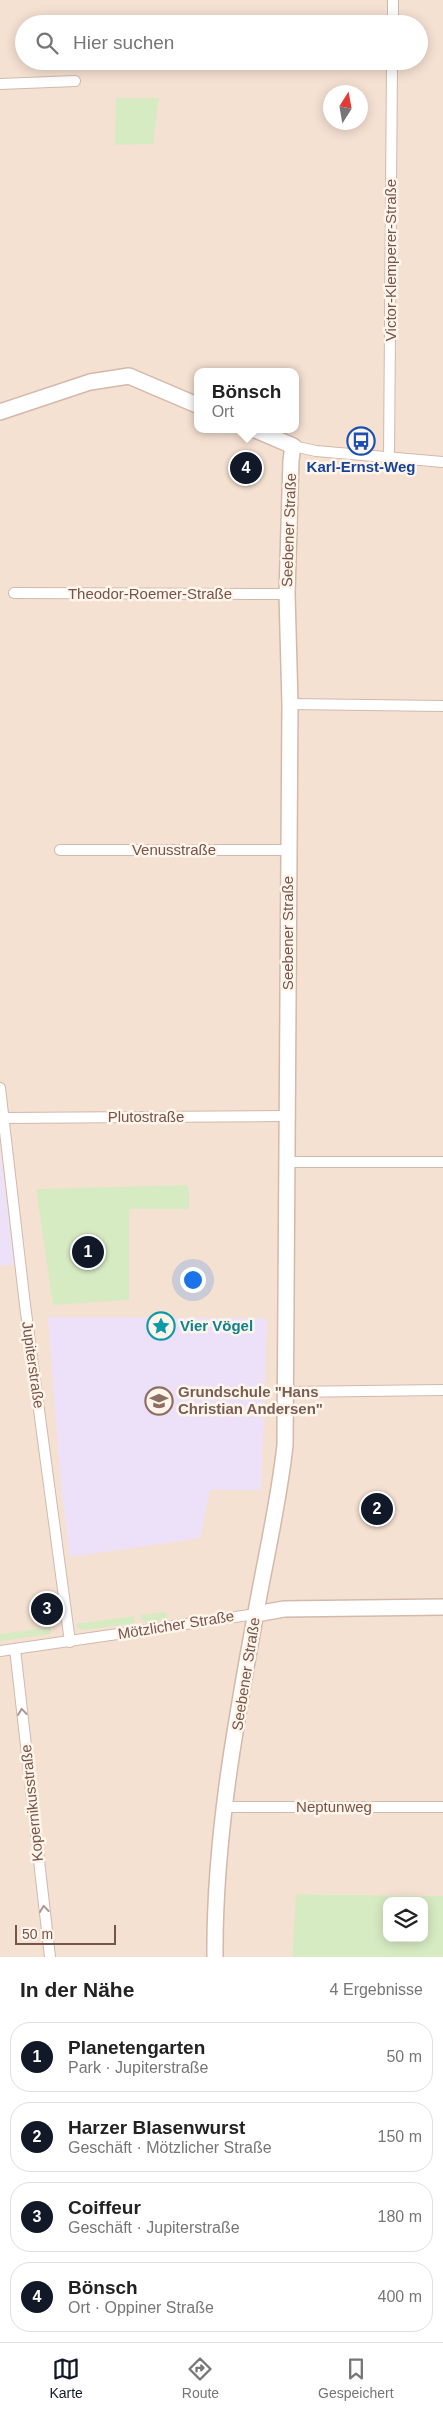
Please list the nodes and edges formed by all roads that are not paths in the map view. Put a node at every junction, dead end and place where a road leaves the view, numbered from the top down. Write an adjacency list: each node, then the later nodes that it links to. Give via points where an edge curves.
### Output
1 (393, 0): 2 (street)
2 (393, 15)
3 (392, 70): 10 (street, Victor-Klemperer-Straße)
4 (74, 81): 5 (street)
5 (0, 84)
6 (194, 404): 7 (street, via 128,376 90,382)
7 (0, 412)
8 (262, 433): 9 (street)
9 (293, 446): 10 (street); 13 (street, Seebener Straße)
10 (389, 458): 11 (street)
11 (443, 462)
12 (14, 593): 13 (street, Theodor-Roemer-Straße)
13 (287, 594): 14 (street, Seebener Straße)
14 (290, 704): 15 (street); 17 (street, Seebener Straße)
15 (443, 706)
16 (60, 850): 17 (street, Venusstraße)
17 (288, 850): 19 (street, Seebener Straße)
18 (0, 1088): 20 (street, Jupiterstraße)
19 (287, 1116): 20 (street, Plutostraße); 21 (street, Seebener Straße)
20 (4, 1118): 27 (street, Jupiterstraße)
21 (287, 1162): 22 (street); 24 (street, Seebener Straße)
22 (443, 1162)
23 (443, 1390): 24 (street)
24 (286, 1392): 26 (street, Seebener Straße, via 286,1445)
25 (443, 1607): 26 (street, Mötzlicher Straße, via 284,1609)
26 (256, 1614): 27 (street, Mötzlicher Straße); 30 (street, Seebener Straße)
27 (70, 1642): 28 (street, Mötzlicher Straße)
28 (15, 1649): 29 (street, Mötzlicher Straße); 32 (street, Kopernikusstraße, one-way to 28)
29 (0, 1651)
30 (224, 1807): 31 (street, Neptunweg); 33 (street, Seebener Straße)
31 (443, 1807)
32 (50, 1957)
33 (215, 1957)

